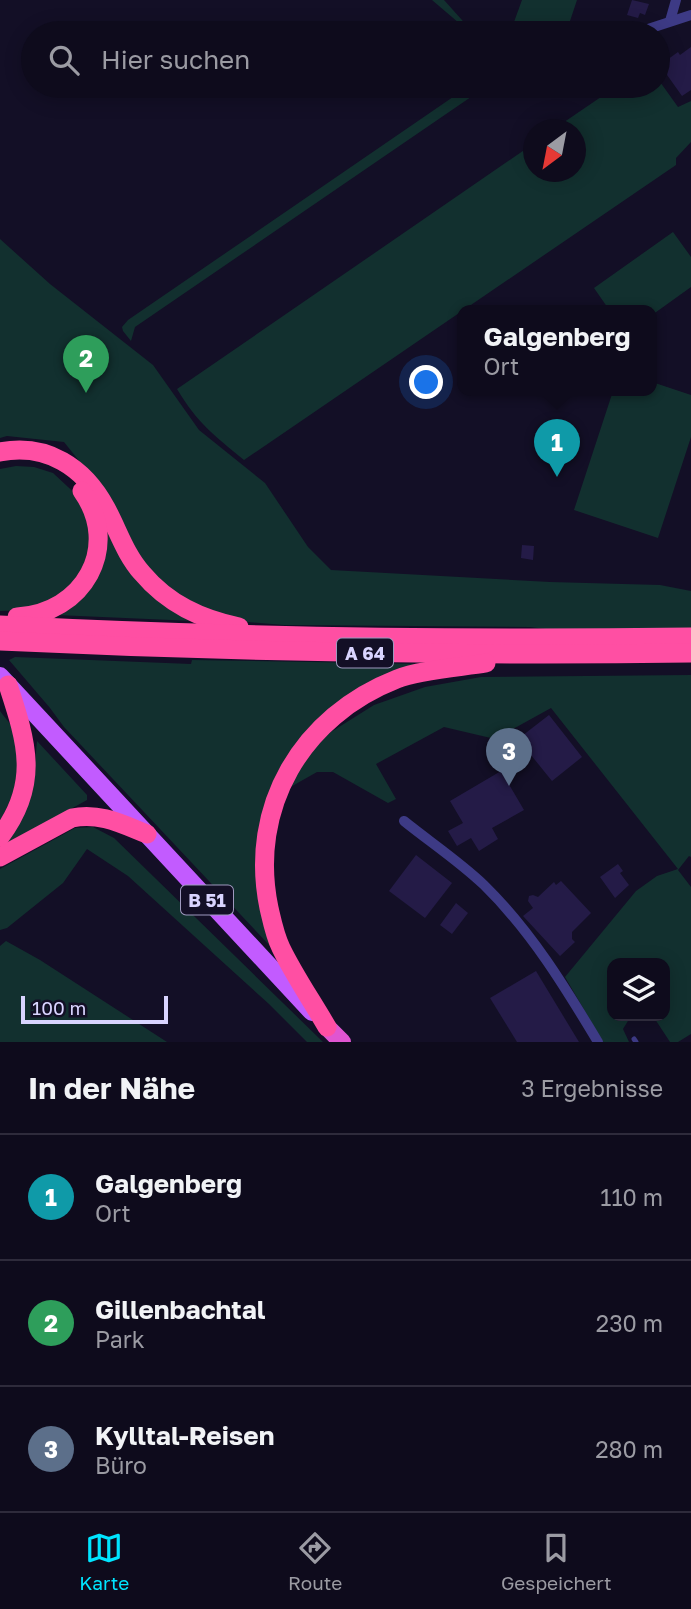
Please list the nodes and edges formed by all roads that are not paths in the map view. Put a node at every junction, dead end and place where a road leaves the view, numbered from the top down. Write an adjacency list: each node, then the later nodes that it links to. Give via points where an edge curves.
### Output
1 (676, 0): 3 (street)
2 (691, 15): 3 (street)
3 (670, 21)
4 (0, 452): 8 (highway, via 38,451 78,472 97,494 135,565 179,606 217,621)
5 (0, 464): 6 (highway, via 37,463 71,479 90,505 97,541 91,571 70,600 37,615)
6 (0, 618)
7 (0, 625): 8 (highway, A 64)
8 (281, 636): 9 (highway, A 64)
9 (691, 637)
10 (0, 641): 12 (highway, A 64, via 204,650)
11 (691, 653): 12 (highway, A 64)
12 (539, 655): 18 (highway, via 400,677 379,687 320,728 281,784 265,837 264,881 281,948)
13 (4, 681): 15 (main road, B 51); 16 (highway, via 26,744 28,767 22,799)
14 (404, 821): 20 (street, via 483,884 508,911 560,979)
15 (147, 834): 17 (highway, via 84,815); 18 (main road, B 51)
16 (0, 837)
17 (0, 857)
18 (327, 1027): 19 (highway, B 51)
19 (342, 1042)
20 (598, 1042)

